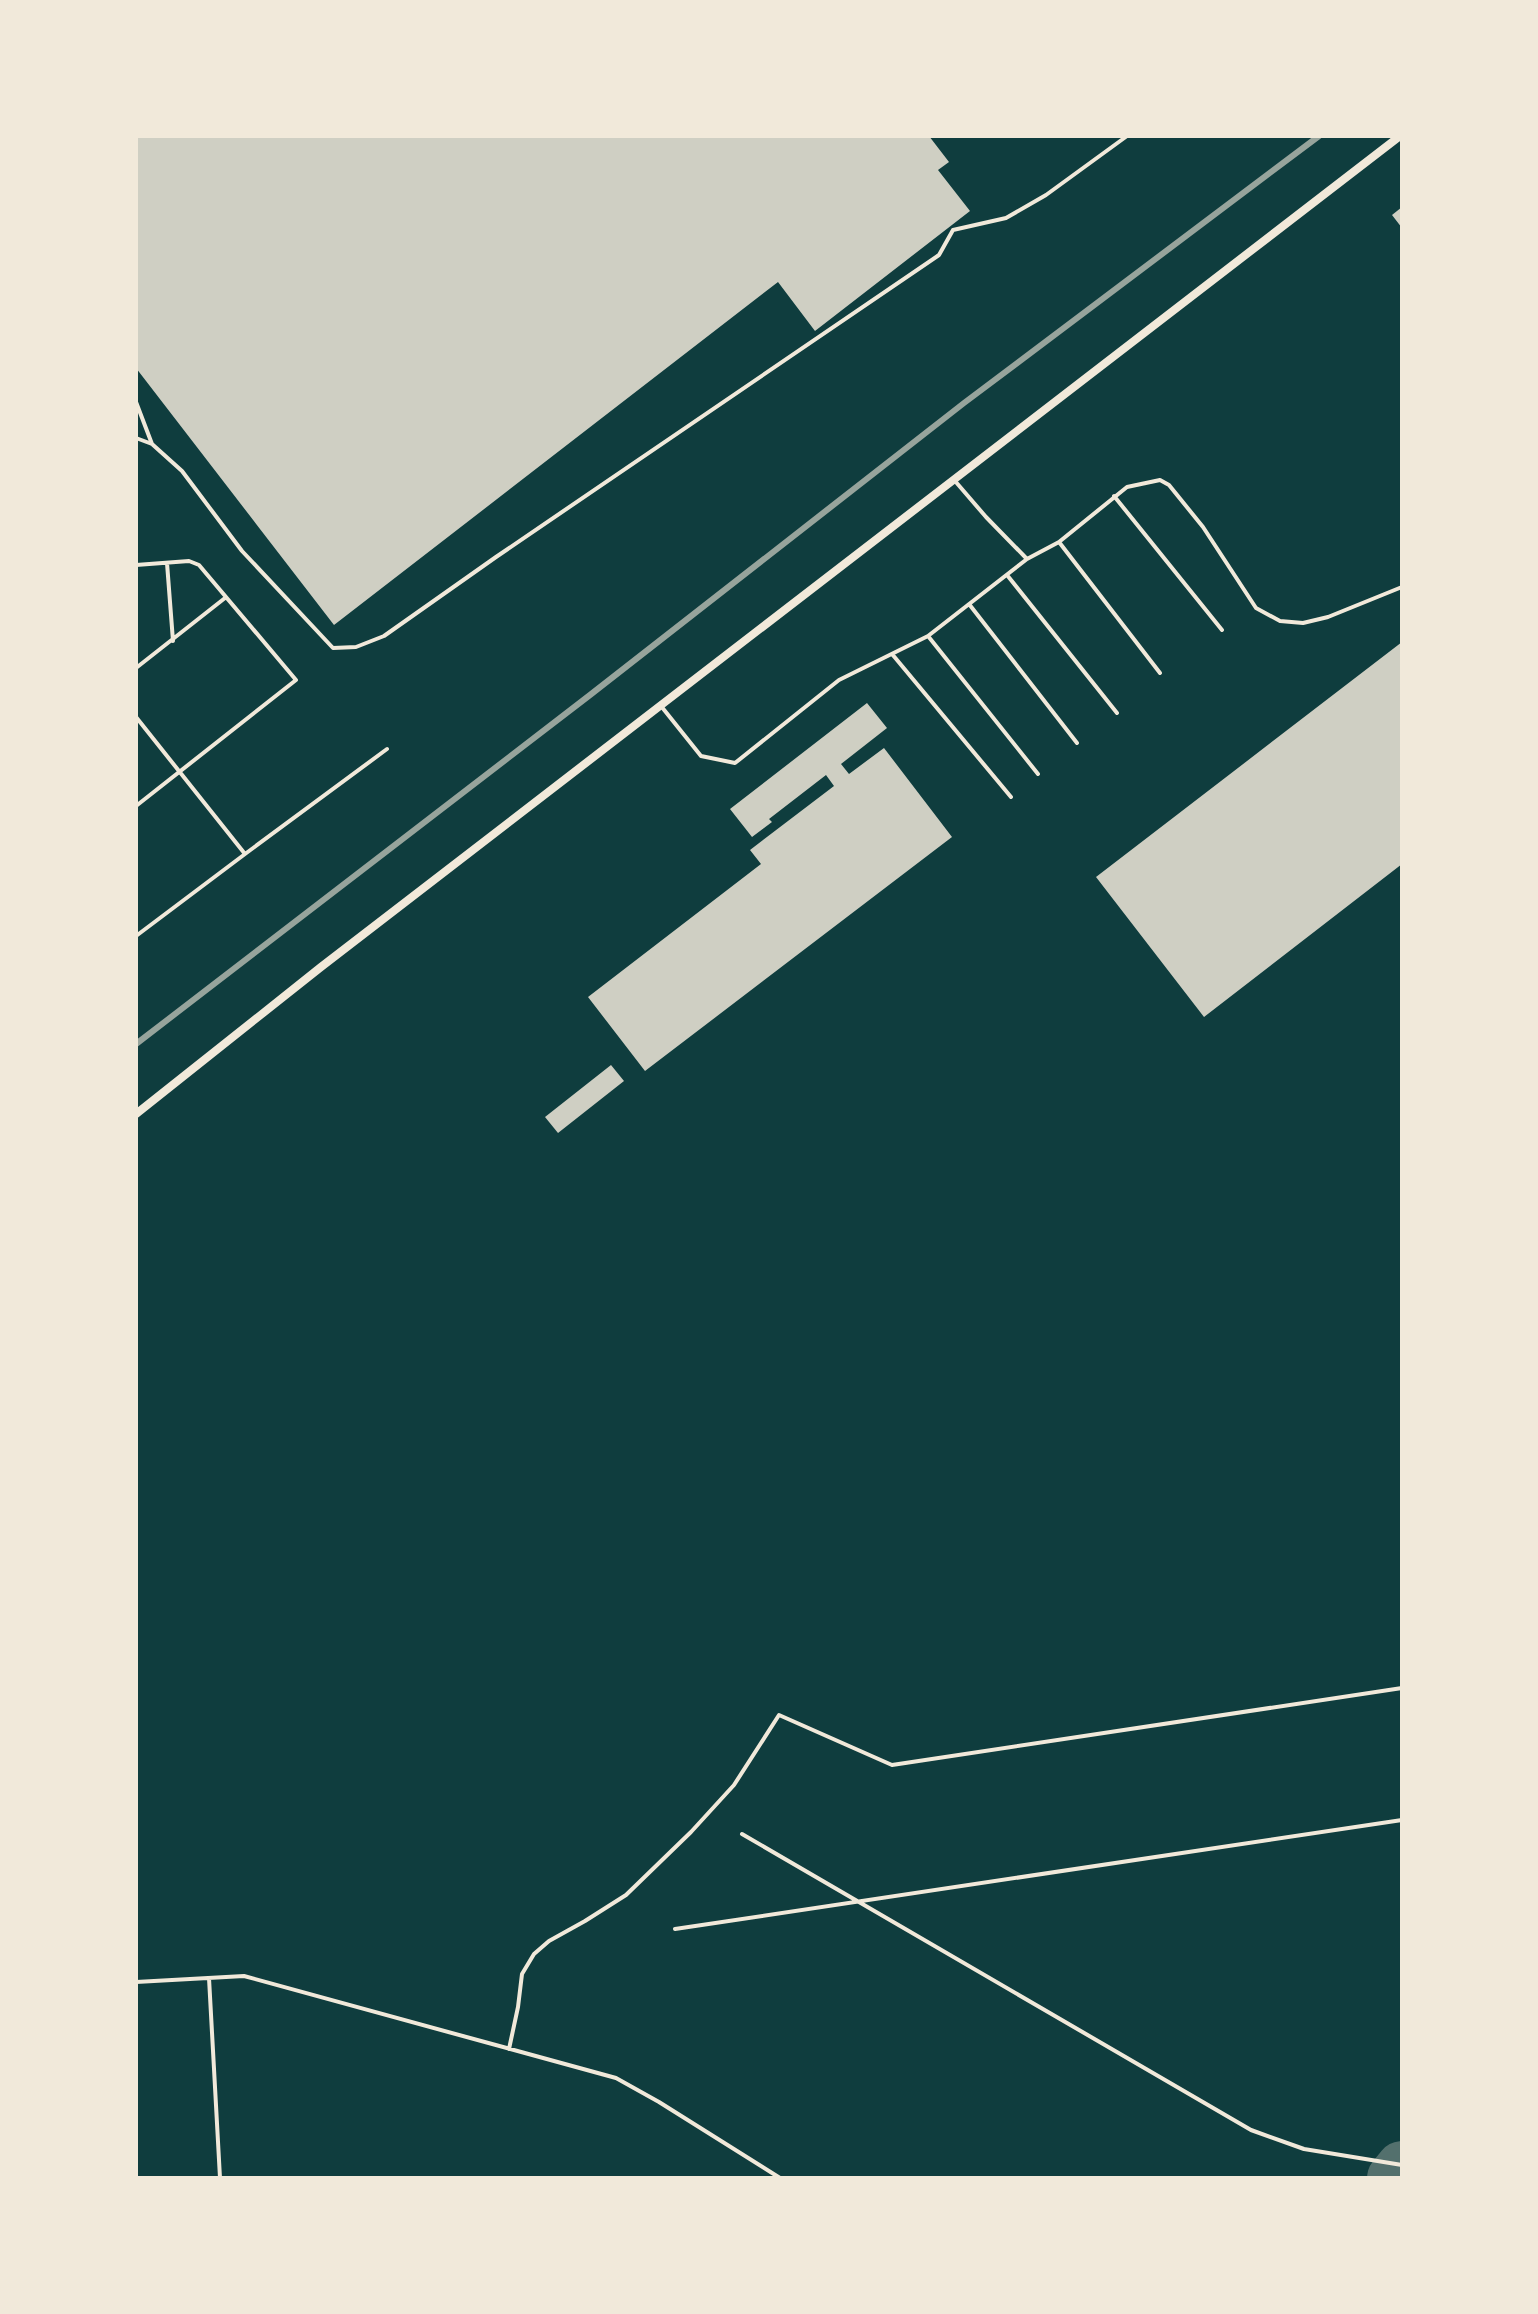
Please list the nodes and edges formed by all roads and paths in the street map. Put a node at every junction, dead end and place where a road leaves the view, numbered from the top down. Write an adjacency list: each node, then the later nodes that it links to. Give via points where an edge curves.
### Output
1 (1127, 136): 5 (lane, via 1006,218 953,230 939,255 384,636 356,647 333,648 242,551 182,471)
2 (1400, 136): 6 (street)
3 (136, 402): 5 (lane)
4 (136, 438): 5 (lane)
5 (152, 444)
6 (954, 479): 9 (lane); 22 (street)
7 (1114, 496): 8 (lane); 13 (lane, via 1149,481 1169,485 1256,608 1280,621 1328,617); 16 (lane)
8 (1059, 542): 9 (lane); 21 (lane)
9 (1027, 559): 12 (lane)
10 (167, 562): 11 (lane); 14 (lane, via 199,565); 18 (lane)
11 (136, 565)
12 (1007, 575): 15 (lane); 23 (lane)
13 (1402, 587)
14 (226, 597): 18 (lane); 27 (lane, via 296,680)
15 (969, 604): 17 (lane); 25 (lane)
16 (1222, 630)
17 (928, 636): 19 (lane); 28 (lane)
18 (173, 641): 20 (lane)
19 (892, 654): 22 (lane, via 839,680 735,763 701,756); 29 (lane)
20 (136, 668)
21 (1160, 673)
22 (661, 706): 33 (street)
23 (1117, 713)
24 (136, 717): 27 (lane)
25 (1077, 743)
26 (387, 749): 31 (lane)
27 (180, 772): 30 (lane); 31 (lane)
28 (1038, 774)
29 (1011, 797)
30 (136, 806)
31 (245, 854): 32 (lane)
32 (136, 936)
33 (136, 1114)
34 (1402, 1688): 41 (lane, via 892,1765 779,1715 734,1785 626,1895 534,1954 522,1974)
35 (1402, 1820): 37 (lane)
36 (742, 1834): 37 (lane)
37 (859, 1901): 38 (lane); 42 (lane, via 1251,2130 1304,2149)
38 (675, 1929)
39 (209, 1978): 40 (lane); 41 (lane, via 244,1976); 43 (lane)
40 (136, 1982)
41 (509, 2049): 44 (lane, via 616,2078)
42 (1402, 2165)
43 (220, 2178)
44 (780, 2178)

